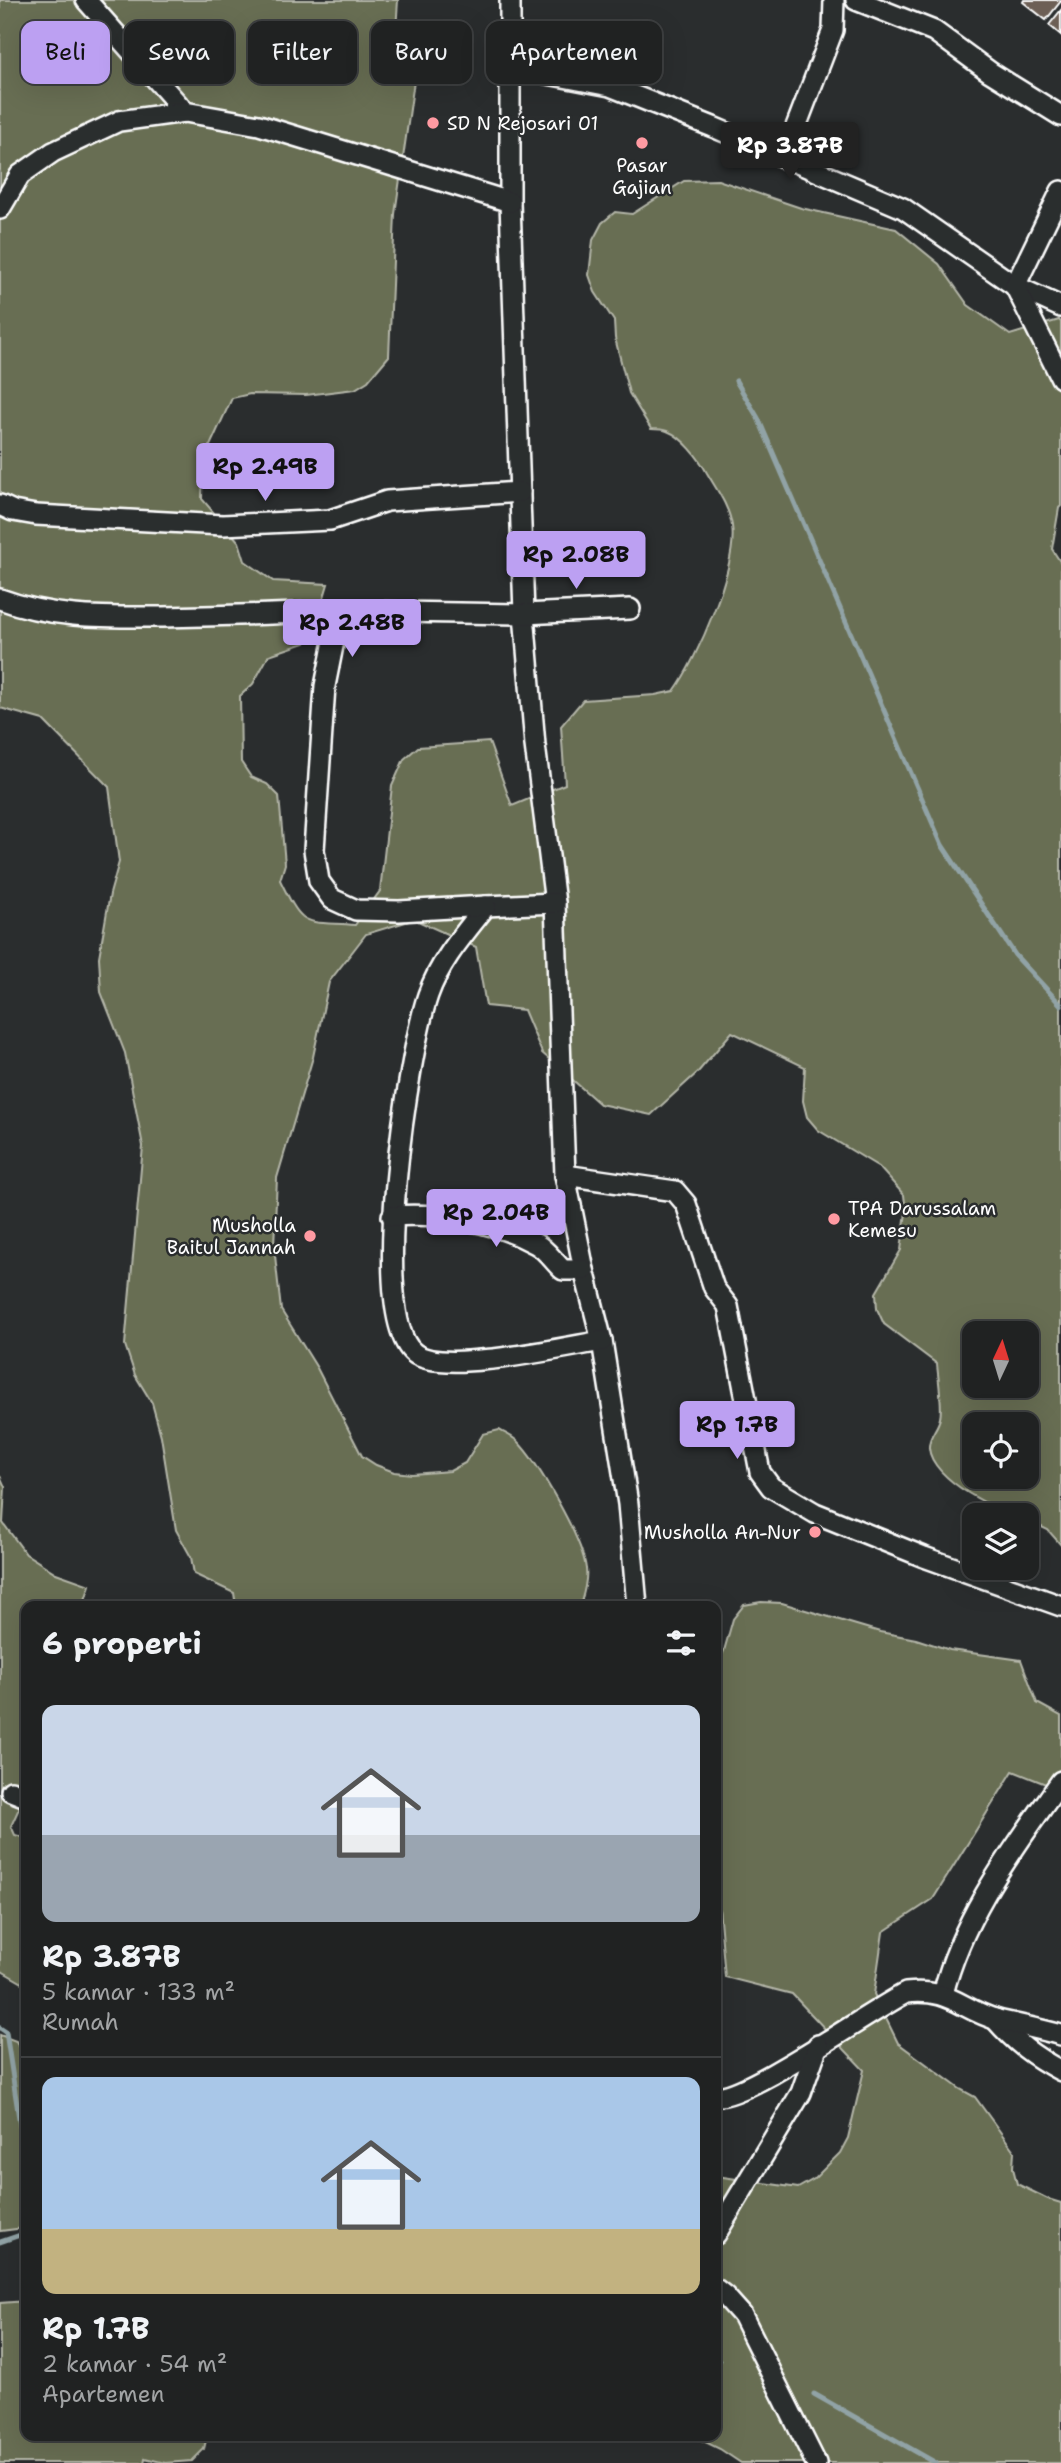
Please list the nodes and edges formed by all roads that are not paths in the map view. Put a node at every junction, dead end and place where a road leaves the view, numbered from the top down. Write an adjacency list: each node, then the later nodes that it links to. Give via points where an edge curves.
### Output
1 (86, 0): 8 (street)
2 (510, 0): 5 (street)
3 (834, 0): 10 (street, via 833,30)
4 (856, 0): 9 (street, via 934,31)
5 (510, 21)
6 (510, 84): 12 (street)
7 (599, 84): 10 (street)
8 (185, 112): 12 (street, via 259,125); 13 (street, via 119,121 53,152 20,175)
9 (1061, 116)
10 (784, 158): 14 (street, via 903,208)
11 (1061, 191): 14 (street)
12 (510, 202): 17 (street)
13 (0, 209)
14 (1015, 286): 15 (street); 16 (street)
15 (1061, 307)
16 (1061, 378)
17 (520, 492): 18 (street, via 387,500 330,520 223,525 36,516); 22 (street)
18 (0, 505)
19 (0, 599): 21 (street, via 85,618)
20 (630, 609): 22 (street)
21 (340, 611): 22 (street); 24 (street, via 325,686 314,850 318,881 332,899 356,910)
22 (524, 614): 23 (street)
23 (555, 903): 24 (street); 25 (street)
24 (486, 906): 26 (street, via 447,955 429,993 418,1033)
25 (565, 1175): 27 (street); 30 (street, via 675,1191 686,1204 714,1288 728,1306 760,1472 771,1487 815,1513)
26 (392, 1216): 27 (street, via 422,1214 510,1232 537,1244 563,1270); 28 (street, via 395,1300 401,1334 416,1355 471,1362)
27 (584, 1270): 28 (street)
28 (602, 1341): 29 (street, via 628,1504)
29 (637, 1601)
30 (1061, 1606)
31 (1061, 1781): 32 (street, via 993,1881 958,1946)
32 (943, 1994): 33 (street); 35 (street, via 906,1993)
33 (995, 2019): 34 (street); 36 (street, via 1031,2055)
34 (1061, 2035)
35 (818, 2045): 37 (street, via 765,2078); 38 (street, via 801,2093)
36 (1061, 2071)
37 (721, 2096)
38 (721, 2226)
39 (721, 2292): 40 (street, via 741,2315)
40 (816, 2463)

